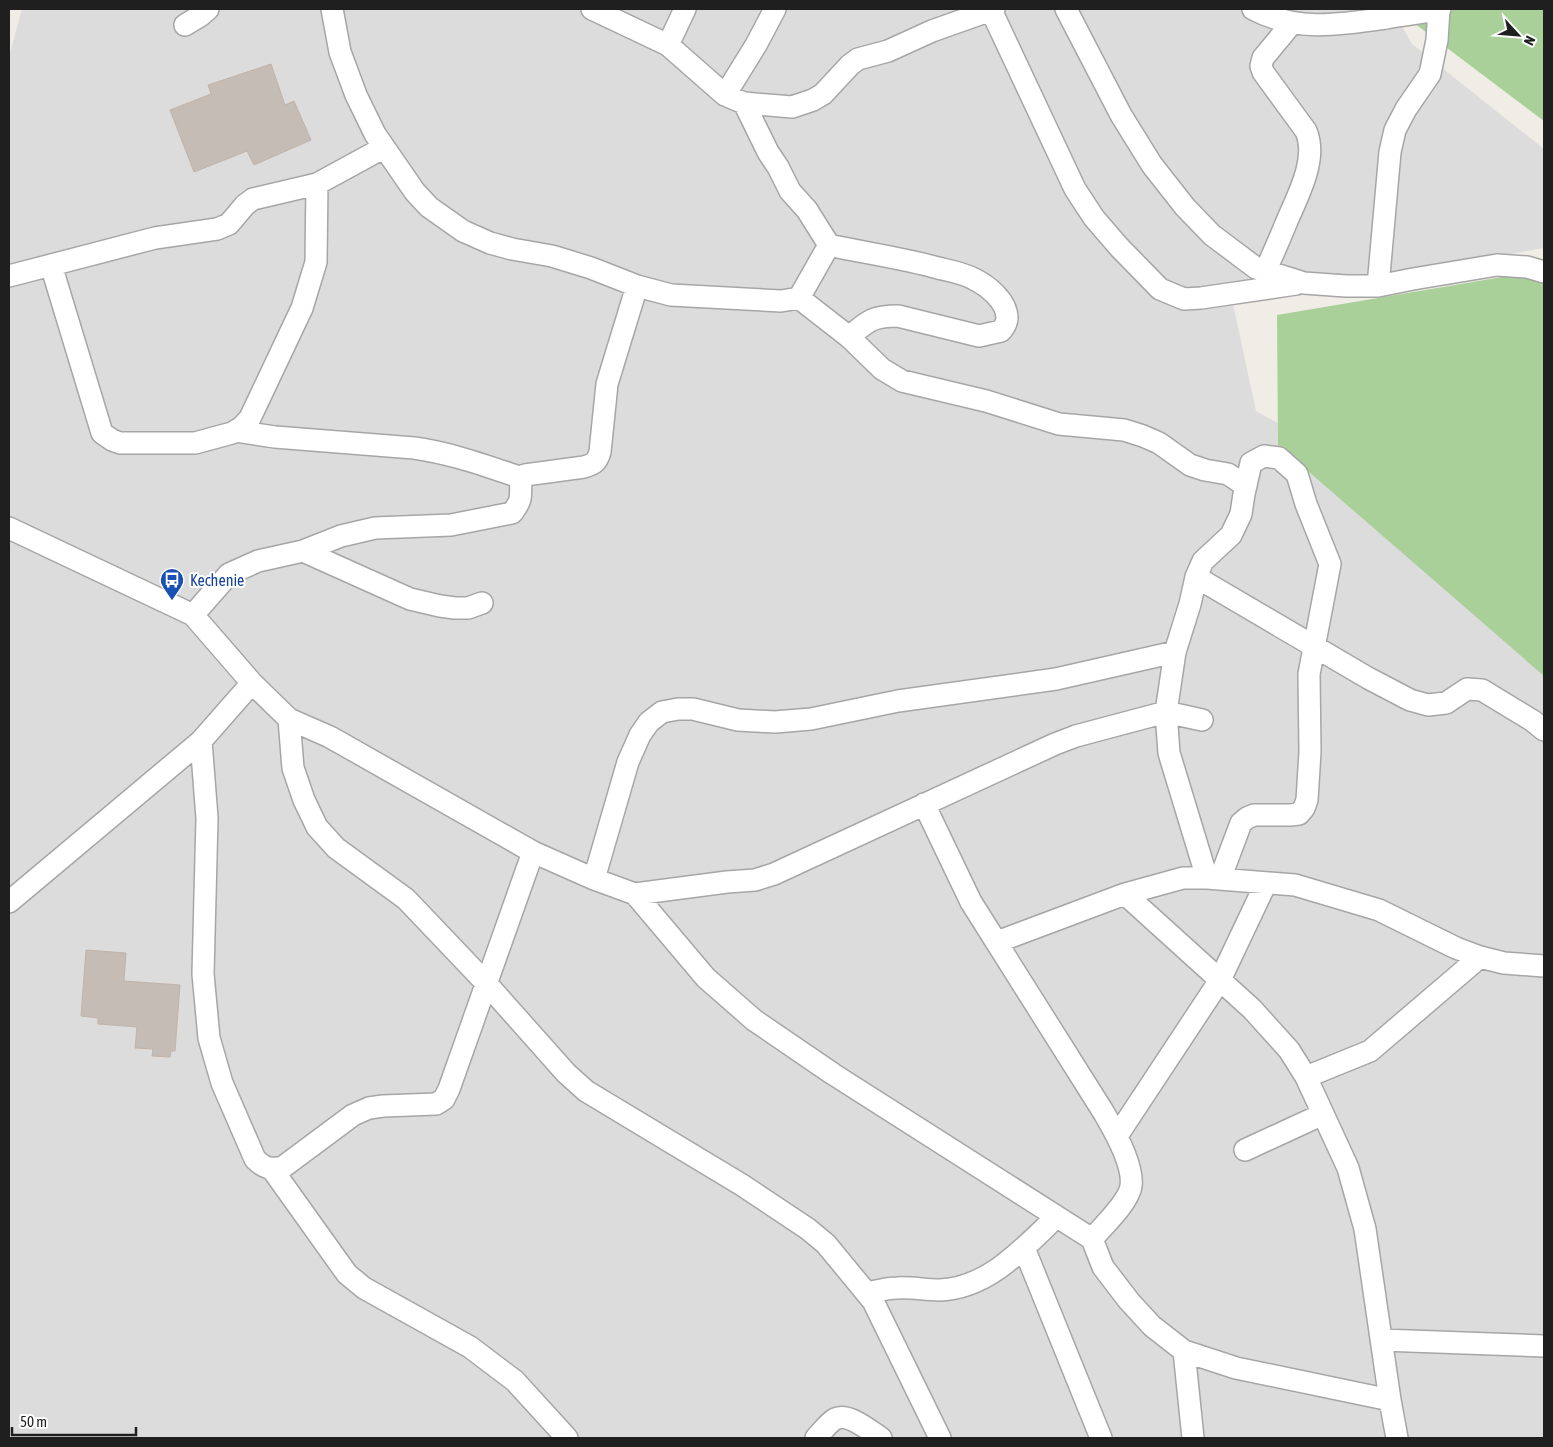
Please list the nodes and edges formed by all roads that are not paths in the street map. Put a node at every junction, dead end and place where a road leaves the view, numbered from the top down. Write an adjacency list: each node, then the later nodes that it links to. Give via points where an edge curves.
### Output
1 (208, 9): 11 (street)
2 (332, 9): 14 (street, via 340,52 356,96)
3 (592, 9): 12 (street)
4 (685, 9): 12 (street)
5 (776, 9): 13 (street, via 756,45)
6 (992, 9): 13 (street, via 888,51 858,59 813,100 792,106); 21 (street, via 1074,189 1094,218 1160,289 1184,299)
7 (1066, 9): 18 (street, via 1121,114 1152,165 1212,235)
8 (1252, 9): 10 (street)
9 (1439, 9): 10 (street, via 1319,26); 23 (street, via 1430,74 1406,108 1395,130 1390,152)
10 (1292, 23): 18 (street, via 1263,58 1261,66 1306,132 1311,149 1305,180)
11 (185, 25)
12 (668, 45): 13 (street)
13 (735, 99): 16 (street, via 790,191 807,210)
14 (383, 148): 15 (street); 22 (street, via 414,192 463,231 512,250 552,256)
15 (317, 184): 17 (street, via 253,199 229,224 217,229 155,238); 26 (street, via 316,262 308,292 250,418)
16 (829, 245): 24 (street); 25 (street, via 959,273 998,296 1006,310 1006,324 1001,332 980,336 898,316 884,316 871,319)
17 (51, 265): 20 (street); 26 (street, via 102,433 120,443 194,443)
18 (1265, 272): 21 (street)
19 (1544, 272): 23 (street, via 1526,267 1497,266)
20 (9, 276)
21 (1304, 283): 23 (street)
22 (637, 286): 24 (street, via 694,297 781,301); 27 (street, via 607,384 598,459 584,467)
23 (1378, 286)
24 (799, 298): 25 (street)
25 (849, 337): 28 (street, via 882,369 902,381 986,401 1059,424 1130,432 1159,443 1197,468 1228,474)
26 (236, 431): 27 (street, via 429,450)
27 (522, 478): 30 (street, via 520,498 512,513 451,524 375,528 341,536)
28 (1246, 486): 31 (street, via 1241,514 1231,535 1202,562); 34 (street, via 1251,463 1264,456 1279,458 1297,474 1330,564)
29 (9, 528): 33 (street)
30 (303, 551): 32 (street, via 410,599 455,608); 33 (street, via 258,561 229,574)
31 (1196, 577): 34 (street); 35 (street)
32 (482, 603)
33 (194, 615): 36 (street)
34 (1314, 646): 40 (street, via 1410,700 1428,705 1446,703 1467,689 1482,690); 45 (street, via 1309,674 1310,752 1304,808 1299,814 1247,818)
35 (1175, 652): 37 (street); 44 (street, via 1056,679 898,700 811,719 775,722 738,720 693,709 662,712 640,735 628,762)
36 (252, 683): 38 (street); 41 (street)
37 (1166, 712): 39 (street); 42 (street, via 1076,736); 45 (street, via 1169,753)
38 (289, 719): 43 (street, via 330,737); 54 (street, via 293,768 317,827 336,848 406,899)
39 (1202, 720)
40 (1544, 730)
41 (201, 741): 49 (street); 59 (street, via 207,818 204,974 209,1038 222,1083 254,1159)
42 (924, 804): 47 (street, via 755,880); 50 (street, via 971,902)
43 (533, 852): 44 (street); 54 (street)
44 (594, 879): 47 (street)
45 (1213, 879): 46 (street); 48 (street, via 1183,878)
46 (1266, 883): 51 (street, via 1295,885 1378,910); 53 (street)
47 (635, 894): 60 (street, via 706,978 754,1020)
48 (1125, 894): 50 (street); 53 (street)
49 (9, 902)
50 (997, 942): 57 (street)
51 (1480, 957): 52 (street, via 1504,963); 55 (street, via 1370,1050)
52 (1544, 966)
53 (1220, 980): 55 (street, via 1289,1050); 57 (street)
54 (486, 983): 59 (street, via 444,1099 436,1104 369,1108 353,1115 283,1167); 63 (street, via 586,1091 742,1185 808,1229 826,1244)
55 (1306, 1077): 56 (street)
56 (1323, 1114): 58 (street); 64 (street, via 1348,1168 1365,1229)
57 (1117, 1136): 61 (street, via 1128,1163 1131,1185 1123,1202)
58 (1245, 1150)
59 (272, 1169): 68 (street, via 347,1274 364,1288 470,1347 515,1382)
60 (1056, 1217): 61 (street); 62 (street)
61 (1092, 1239): 66 (street, via 1103,1267 1129,1301 1152,1326)
62 (1024, 1248): 63 (street, via 1002,1266 958,1288 898,1288); 72 (street)
63 (870, 1297): 71 (street)
64 (1382, 1340): 65 (street); 67 (street)
65 (1544, 1346)
66 (1184, 1351): 67 (street, via 1236,1368); 73 (street)
67 (1390, 1400): 74 (street)
68 (567, 1438)
69 (816, 1438): 70 (street, via 841,1416)
70 (880, 1438)
71 (940, 1438)
72 (1101, 1438)
73 (1193, 1438)
74 (1398, 1438)

